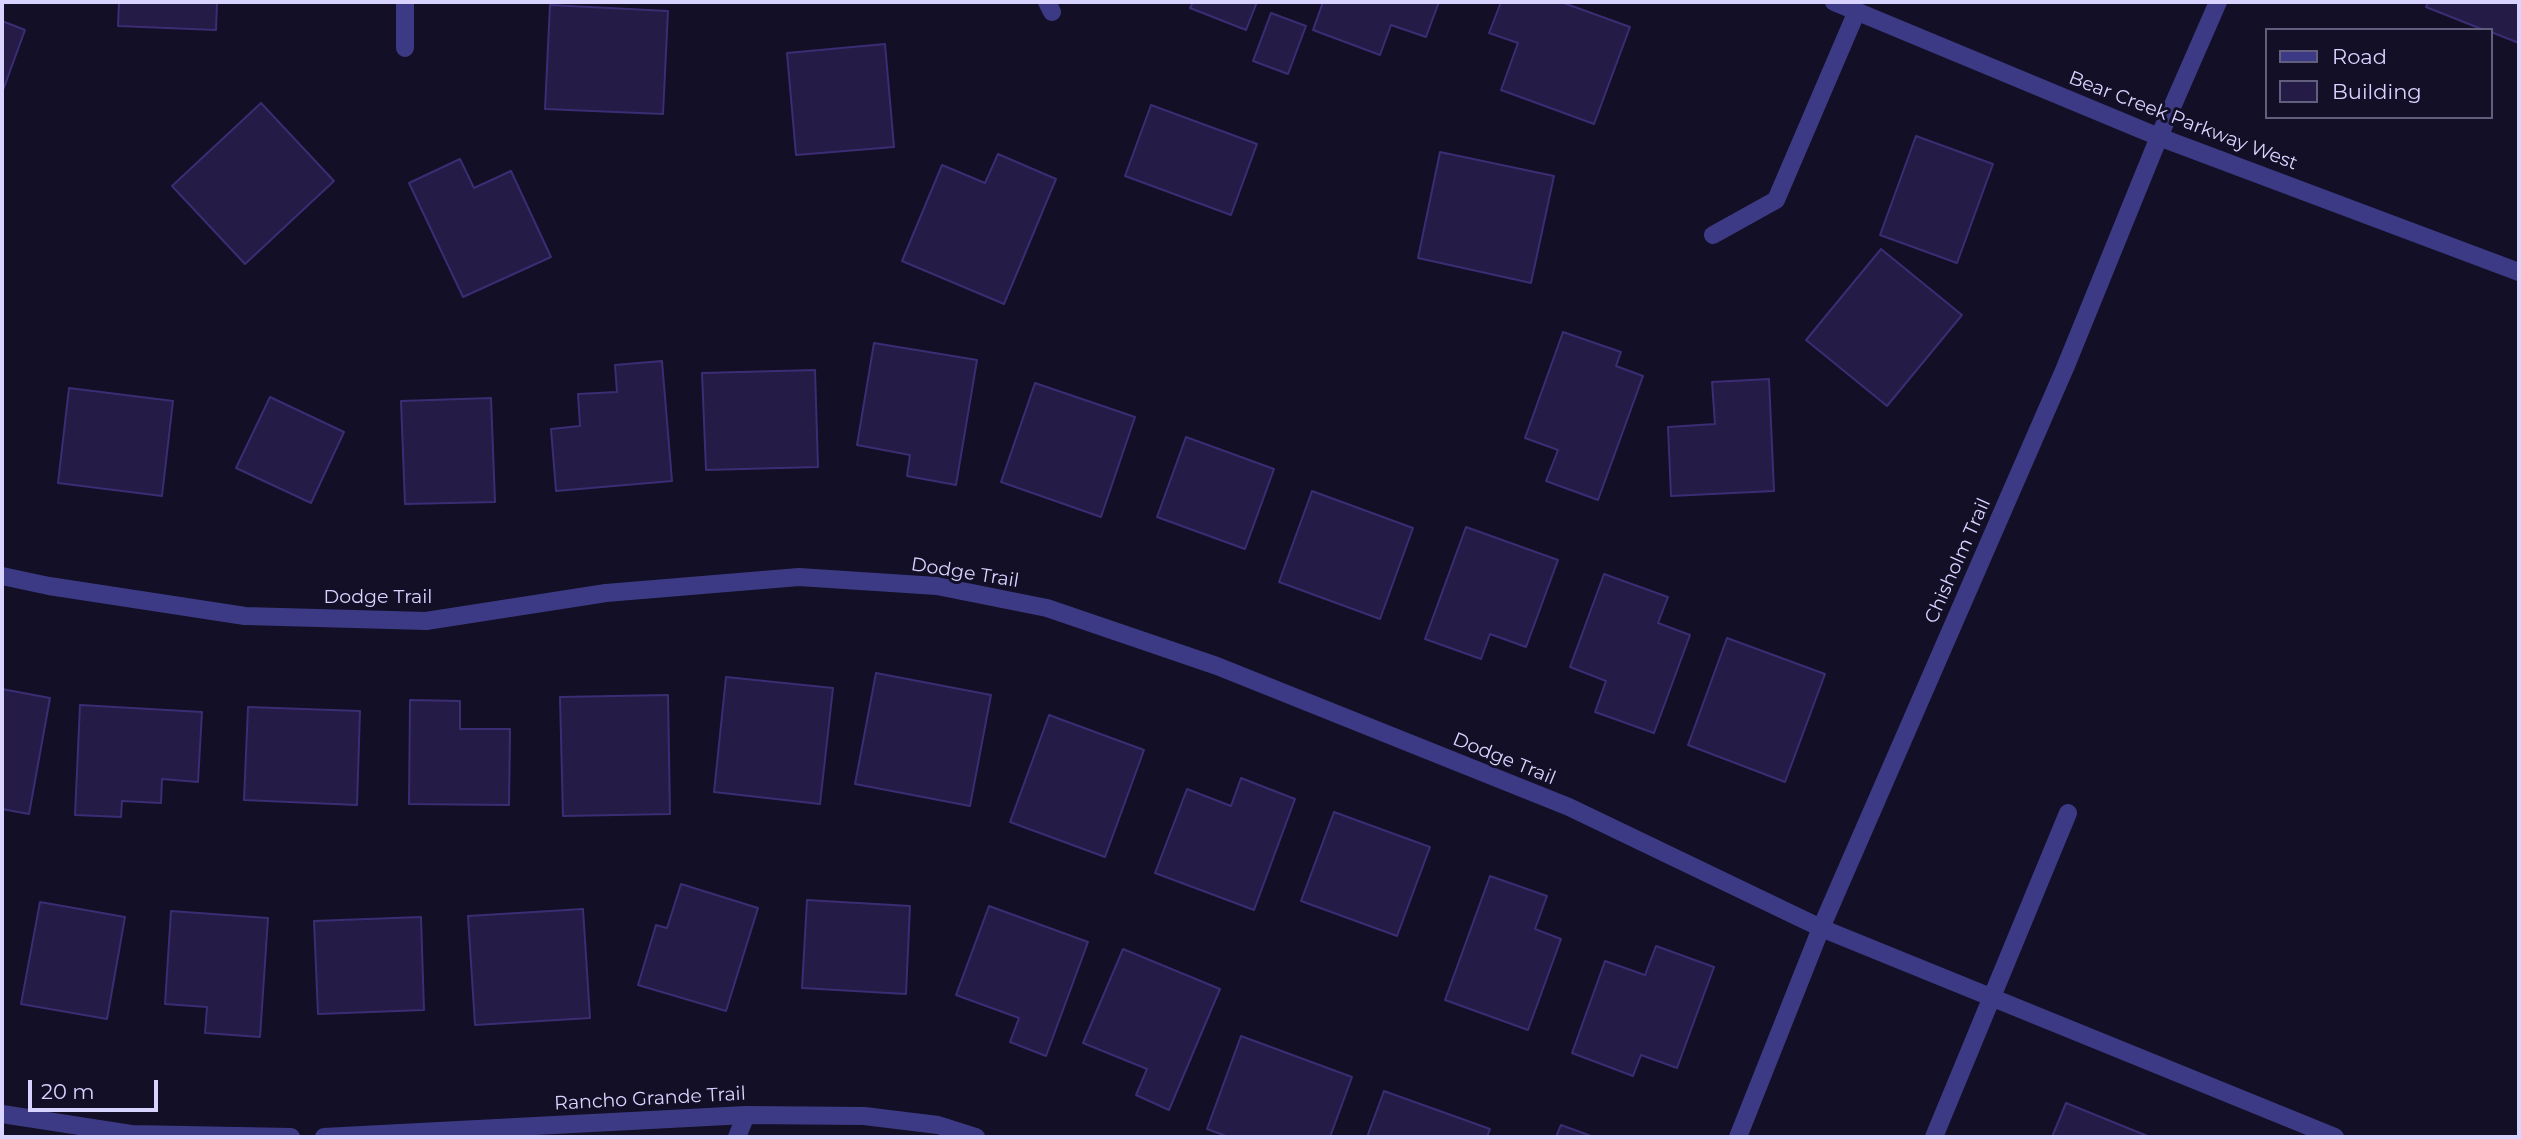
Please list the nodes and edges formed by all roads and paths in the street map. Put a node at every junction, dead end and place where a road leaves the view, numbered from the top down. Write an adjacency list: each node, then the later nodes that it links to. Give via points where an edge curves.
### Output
1 (405, 2): 5 (street)
2 (1834, 2): 4 (street, Bear Creek Parkway West)
3 (2218, 2): 6 (street, Chisholm Trail)
4 (1857, 11): 6 (street, Bear Creek Parkway West); 7 (street, via 1776,200)
5 (405, 48)
6 (2159, 137): 8 (street, Bear Creek Parkway West); 11 (street, Chisholm Trail, via 2065,368)
7 (1713, 235)
8 (2519, 272)
9 (2, 576): 11 (street, Dodge Trail, via 245,616 425,621 606,593 799,577 937,586 1047,608 1217,666 1569,807)
10 (2068, 813): 12 (street)
11 (1821, 928): 12 (street, Dodge Trail); 20 (street, Chisholm Trail)
12 (1992, 997): 21 (street); 22 (street, Dodge Trail)
13 (2, 1114): 15 (street)
14 (746, 1115): 17 (street, Rancho Grande Trail); 18 (street); 19 (street, Rancho Grande Trail, via 864,1116 938,1125)
15 (130, 1136): 16 (street)
16 (291, 1137)
17 (324, 1137)
18 (737, 1137)
19 (976, 1137)
20 (1738, 1137)
21 (1934, 1137)
22 (2335, 1137)

